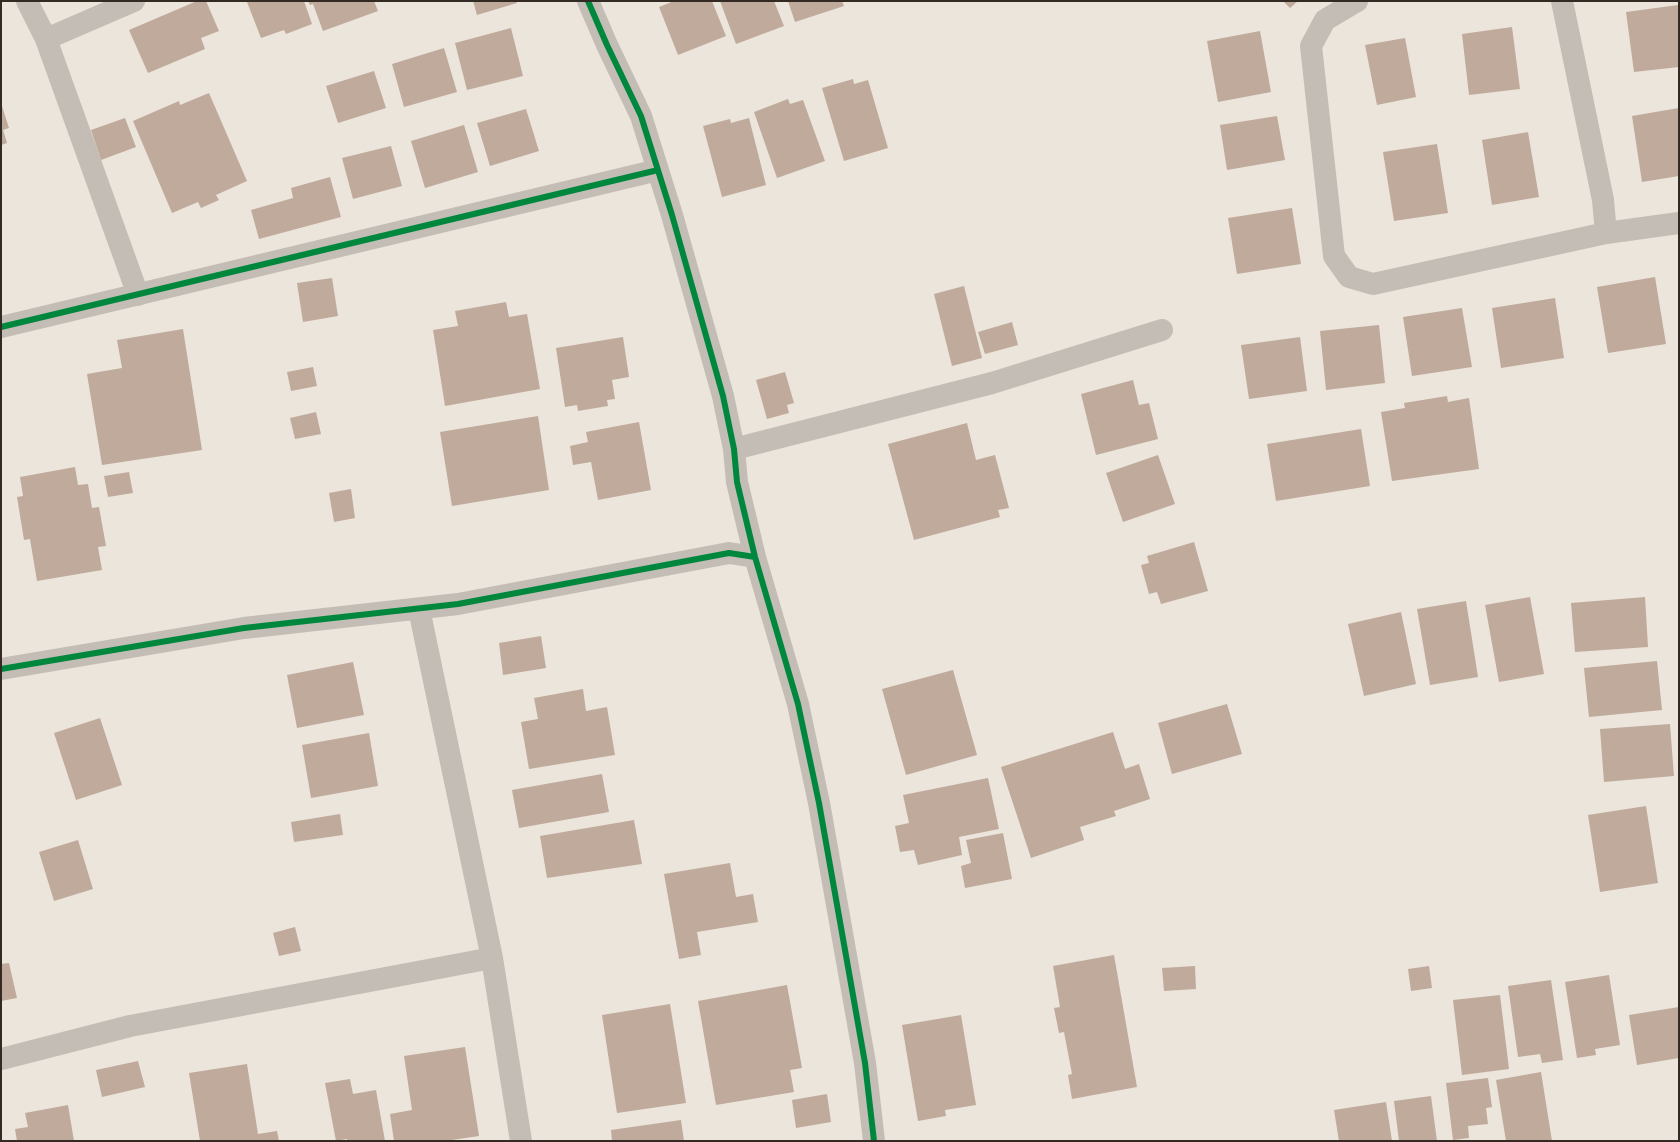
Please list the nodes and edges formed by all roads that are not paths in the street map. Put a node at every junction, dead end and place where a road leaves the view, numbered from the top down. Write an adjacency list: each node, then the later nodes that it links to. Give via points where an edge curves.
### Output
1 (27, 1): 6 (street)
2 (134, 1): 6 (street)
3 (588, 1): 7 (street, via 641,116)
4 (1357, 1): 9 (street, via 1325,20 1311,46 1334,256 1349,277 1373,284)
5 (1562, 1): 9 (street, via 1603,200)
6 (46, 39): 10 (street)
7 (658, 170): 10 (street); 13 (street, via 723,396)
8 (1679, 223): 9 (street)
9 (1606, 233)
10 (138, 295): 11 (street)
11 (1, 327)
12 (1162, 330): 13 (street, via 992,383)
13 (734, 449): 14 (street, via 737,482)
14 (755, 557): 15 (street, via 729,554); 20 (street, via 798,704 817,795 865,1063)
15 (419, 609): 16 (street, via 244,628); 17 (street)
16 (1, 669)
17 (492, 958): 18 (street, via 130,1026); 19 (street)
18 (1, 1058)
19 (521, 1141)
20 (874, 1141)

